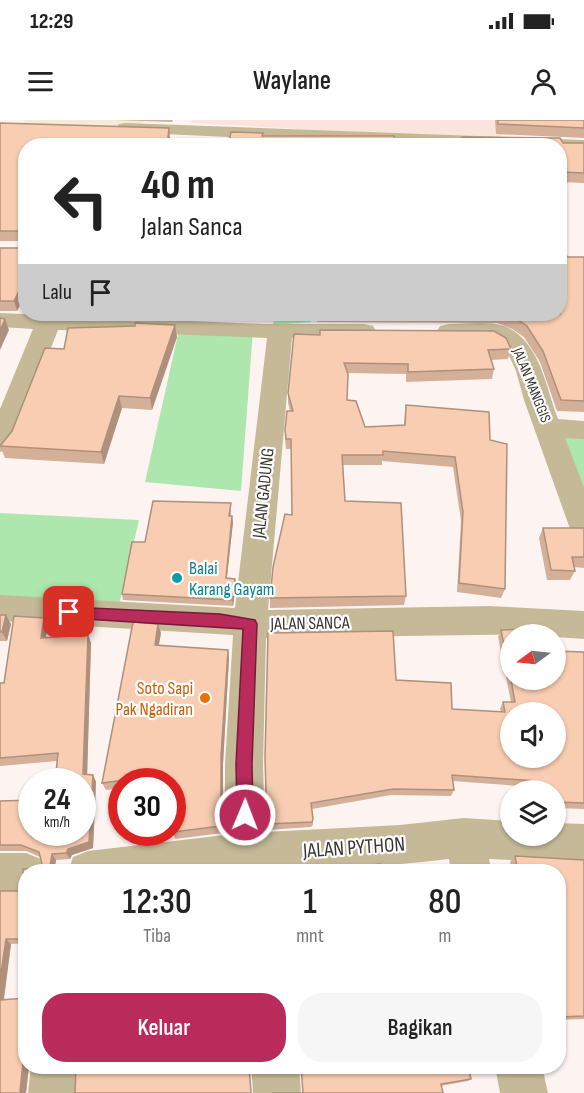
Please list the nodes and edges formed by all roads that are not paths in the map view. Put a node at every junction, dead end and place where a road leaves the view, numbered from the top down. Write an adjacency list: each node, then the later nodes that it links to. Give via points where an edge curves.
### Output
1 (146, 124): 2 (street); 3 (street)
2 (102, 128)
3 (287, 138)
4 (567, 146): 5 (street)
5 (584, 146)
6 (18, 319): 7 (street)
7 (0, 320)
8 (47, 321): 15 (street)
9 (102, 321): 10 (street)
10 (280, 331): 11 (street); 18 (street, JALAN GADUNG)
11 (382, 331)
12 (427, 331): 13 (street, JALAN MANGGIS, via 497,332 515,343 530,371)
13 (547, 428): 14 (street, JALAN MANGGIS); 16 (street)
14 (584, 430)
15 (0, 442)
16 (584, 526)
17 (0, 608): 18 (street, JALAN SANCA)
18 (250, 624): 19 (street, JALAN SANCA, via 489,620); 22 (street, JALAN GADUNG, via 244,764)
19 (584, 625)
20 (584, 844): 21 (street, JALAN PYTHON)
21 (468, 855): 22 (street, JALAN PYTHON, via 400,845)
22 (245, 862): 23 (street, JALAN PYTHON)
23 (214, 864)
24 (0, 874): 25 (street)
25 (18, 874)
26 (54, 1074): 29 (street)
27 (276, 1074): 30 (street)
28 (520, 1074): 31 (street)
29 (52, 1093)
30 (277, 1093)
31 (524, 1093)

